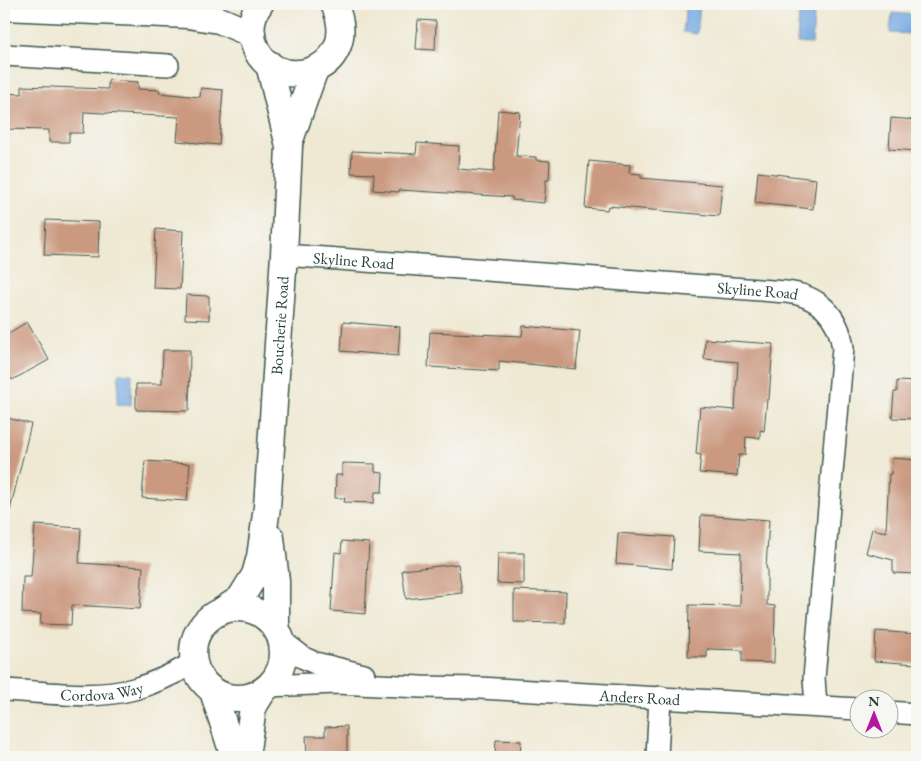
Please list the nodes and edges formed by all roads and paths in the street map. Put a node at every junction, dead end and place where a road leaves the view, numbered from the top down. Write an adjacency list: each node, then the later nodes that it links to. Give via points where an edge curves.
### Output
1 (63, 4): 4 (main road)
2 (260, 4): 5 (main road, via 253,18)
3 (334, 4): 9 (main road, Boucherie Road, via 341,28 339,44 328,60)
4 (4, 6): 5 (main road, via 188,15 219,20)
5 (252, 34): 7 (main road, Boucherie Road, via 260,55)
6 (4, 55): 8 (street)
7 (269, 64): 9 (main road, via 291,73); 10 (main road, Boucherie Road)
8 (168, 65)
9 (316, 69): 10 (main road, Boucherie Road)
10 (289, 143): 11 (main road, Boucherie Road)
11 (284, 255): 12 (main road, Boucherie Road); 21 (street, Skyline Road, via 786,292 805,296 822,305 834,320 843,348 814,678)
12 (267, 507): 13 (main road, Boucherie Road, via 255,575 240,599); 14 (main road, Boucherie Road)
13 (226, 608): 14 (main road, via 254,610 267,617); 15 (main road, via 215,613 198,629)
14 (279, 634): 16 (street, Anders Road, via 315,664); 17 (main road, via 284,653 282,666)
15 (193, 663): 18 (street, Cordova Way, via 132,690 93,695); 19 (main road, via 200,679)
16 (421, 687): 17 (street, Anders Road, via 336,683); 20 (street, Anders Road)
17 (265, 688): 19 (main road, via 243,698 222,696); 26 (main road, via 253,708)
18 (4, 690)
19 (213, 691): 25 (main road)
20 (660, 697): 21 (street, Anders Road); 27 (street)
21 (816, 706): 22 (street, Anders Road)
22 (848, 708)
23 (898, 713): 24 (street)
24 (917, 714)
25 (234, 757)
26 (246, 757)
27 (657, 757)

